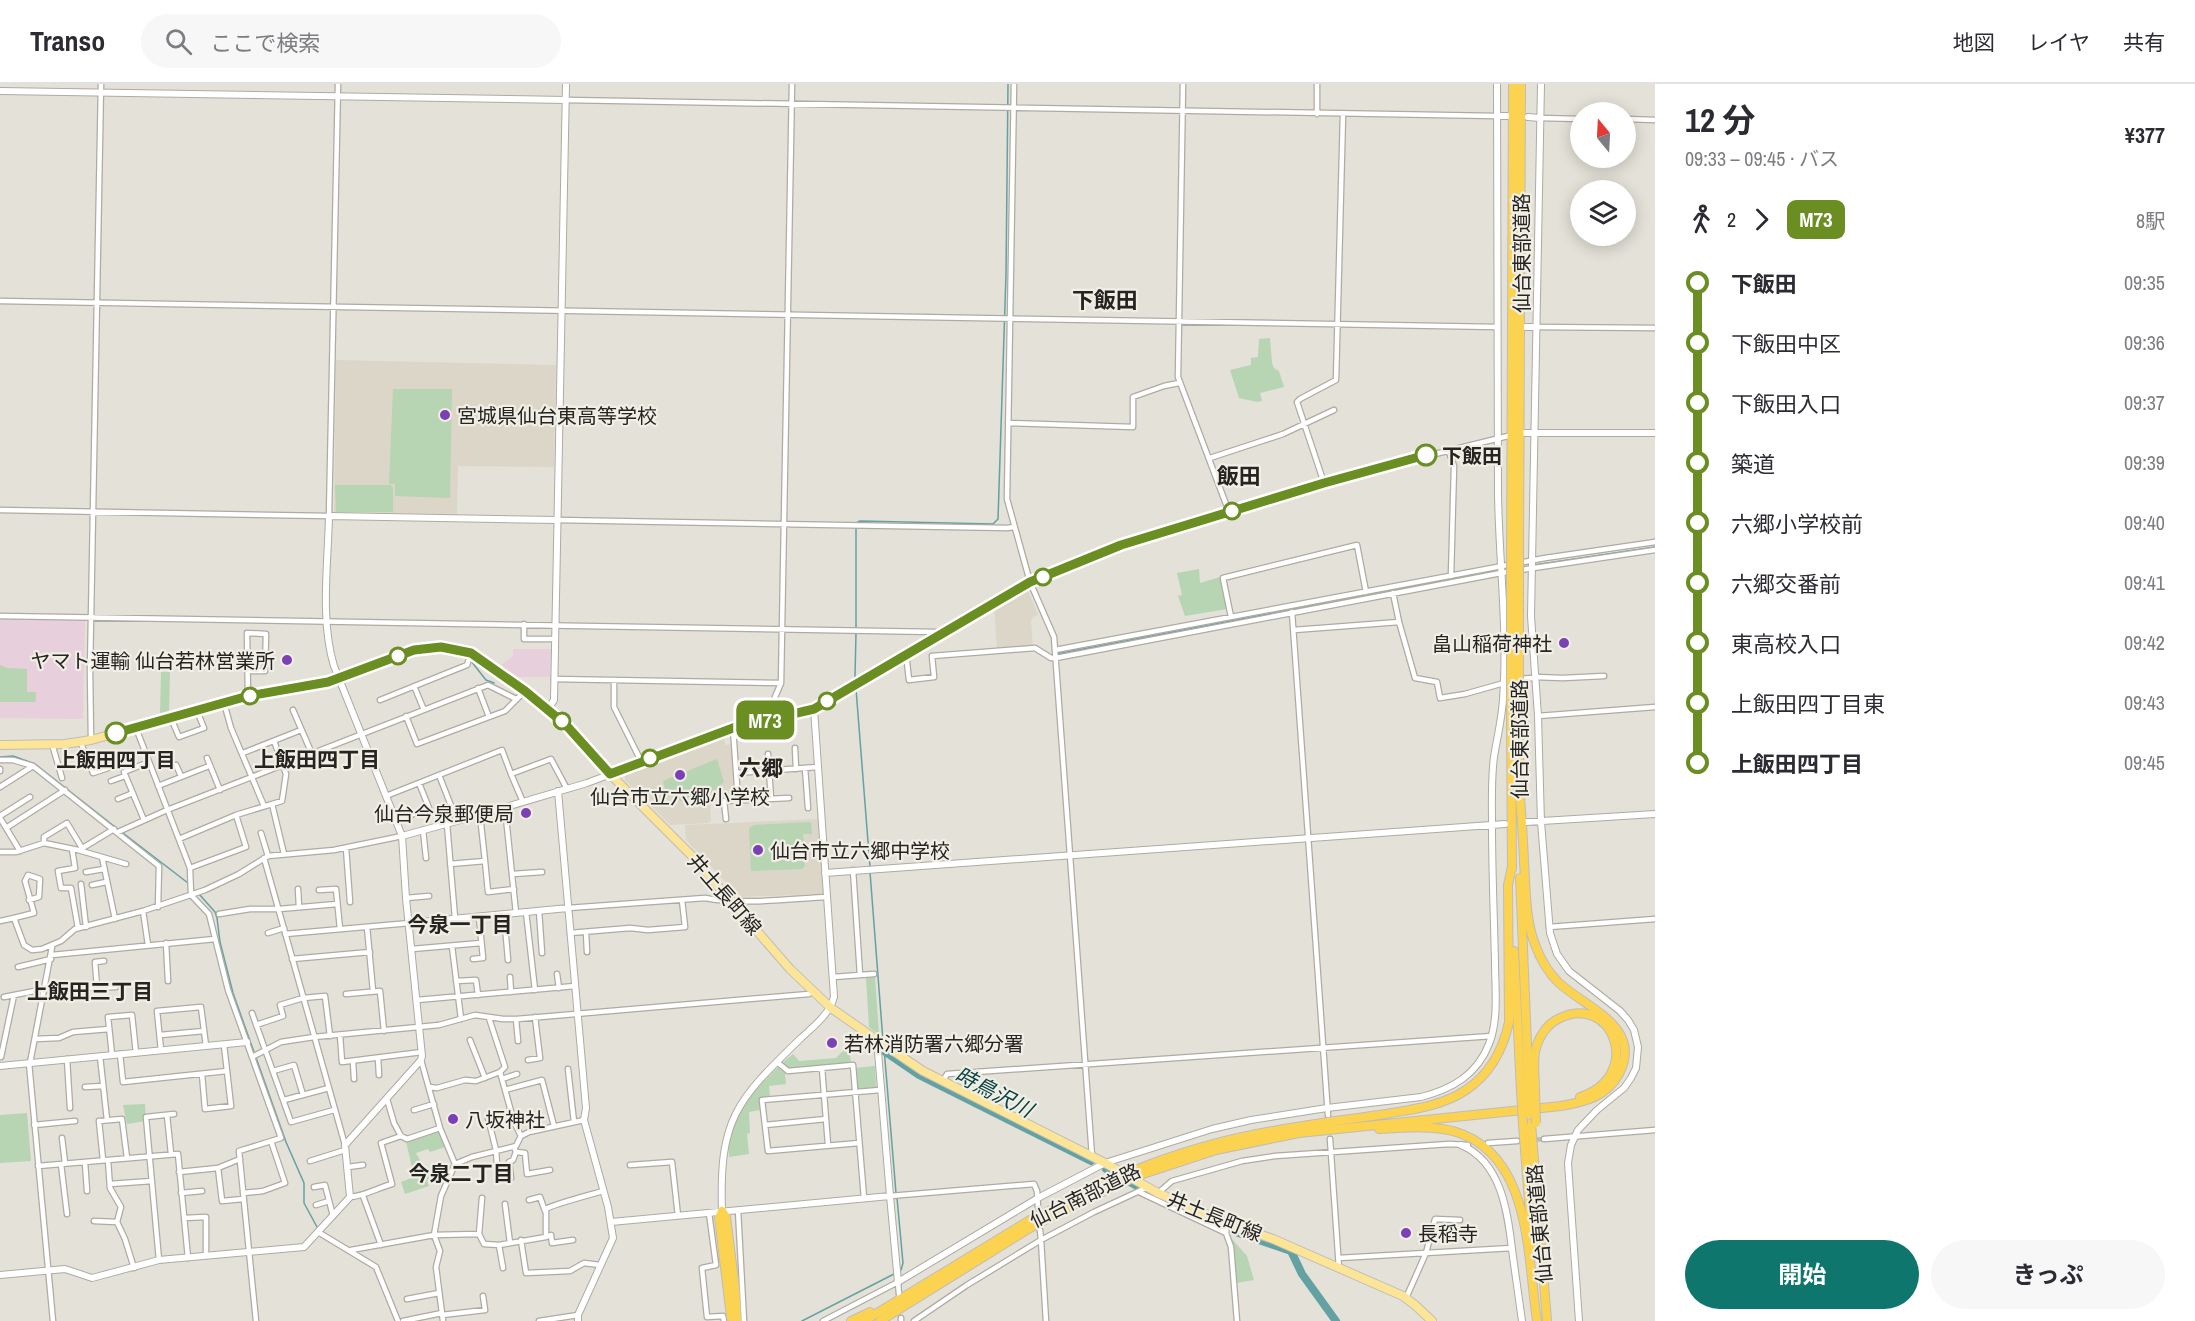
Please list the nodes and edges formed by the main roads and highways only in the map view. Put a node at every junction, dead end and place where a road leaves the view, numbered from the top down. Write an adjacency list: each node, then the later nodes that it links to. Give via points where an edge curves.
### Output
1 (1513, 84): 3 (highway, 仙台東部道路)
2 (1521, 84): 3 (highway, 仙台東部道路)
3 (1515, 560): 4 (highway, 仙台東部道路, bridge)
4 (1515, 722): 6 (highway, 仙台東部道路); 7 (highway, 仙台東部道路)
5 (0, 745): 22 (main road, 井土長町線, via 91,740 248,696 340,679 422,648 471,653 566,725 691,855 812,990 881,1043 922,1071 1158,1193 1406,1298)
6 (1519, 784): 8 (highway, 仙台東部道路); 11 (highway, via 1535,945 1557,982 1606,1016 1618,1030 1624,1053 1618,1076 1602,1093 1572,1104)
7 (1512, 866): 8 (highway, 仙台東部道路); 9 (highway, via 1508,885 1509,1022 1489,1069 1466,1090 1439,1102)
8 (1528, 1090): 9 (highway, via 1535,1053 1543,1032 1553,1022 1572,1014 1586,1014 1608,1028 1617,1045 1616,1065 1605,1082 1588,1094 1493,1108); 10 (highway, 仙台東部道路, bridge)
9 (1327, 1119): 12 (highway, 仙台南部道路, via 1181,1153)
10 (1530, 1123): 23 (highway, 仙台東部道路); 24 (highway, 仙台東部道路)
11 (1283, 1137): 12 (highway, 仙台南部道路, via 1216,1150); 23 (highway, via 1425,1127 1453,1131 1481,1146 1503,1168 1518,1197)
12 (1137, 1173): 13 (highway, 仙台南部道路, bridge)
13 (1118, 1181): 14 (highway, 仙台南部道路); 15 (highway, 仙台南部道路, via 1030,1220)
14 (960, 1272): 20 (highway, 仙台南部道路); 21 (highway)
15 (904, 1294): 18 (highway); 19 (highway, 仙台南部道路)
16 (732, 1321): 17 (highway, via 719,1218 722,1211 726,1217)
17 (737, 1321)
18 (851, 1321)
19 (864, 1321)
20 (880, 1321)
21 (891, 1321)
22 (1432, 1321)
23 (1538, 1321)
24 (1546, 1321)

